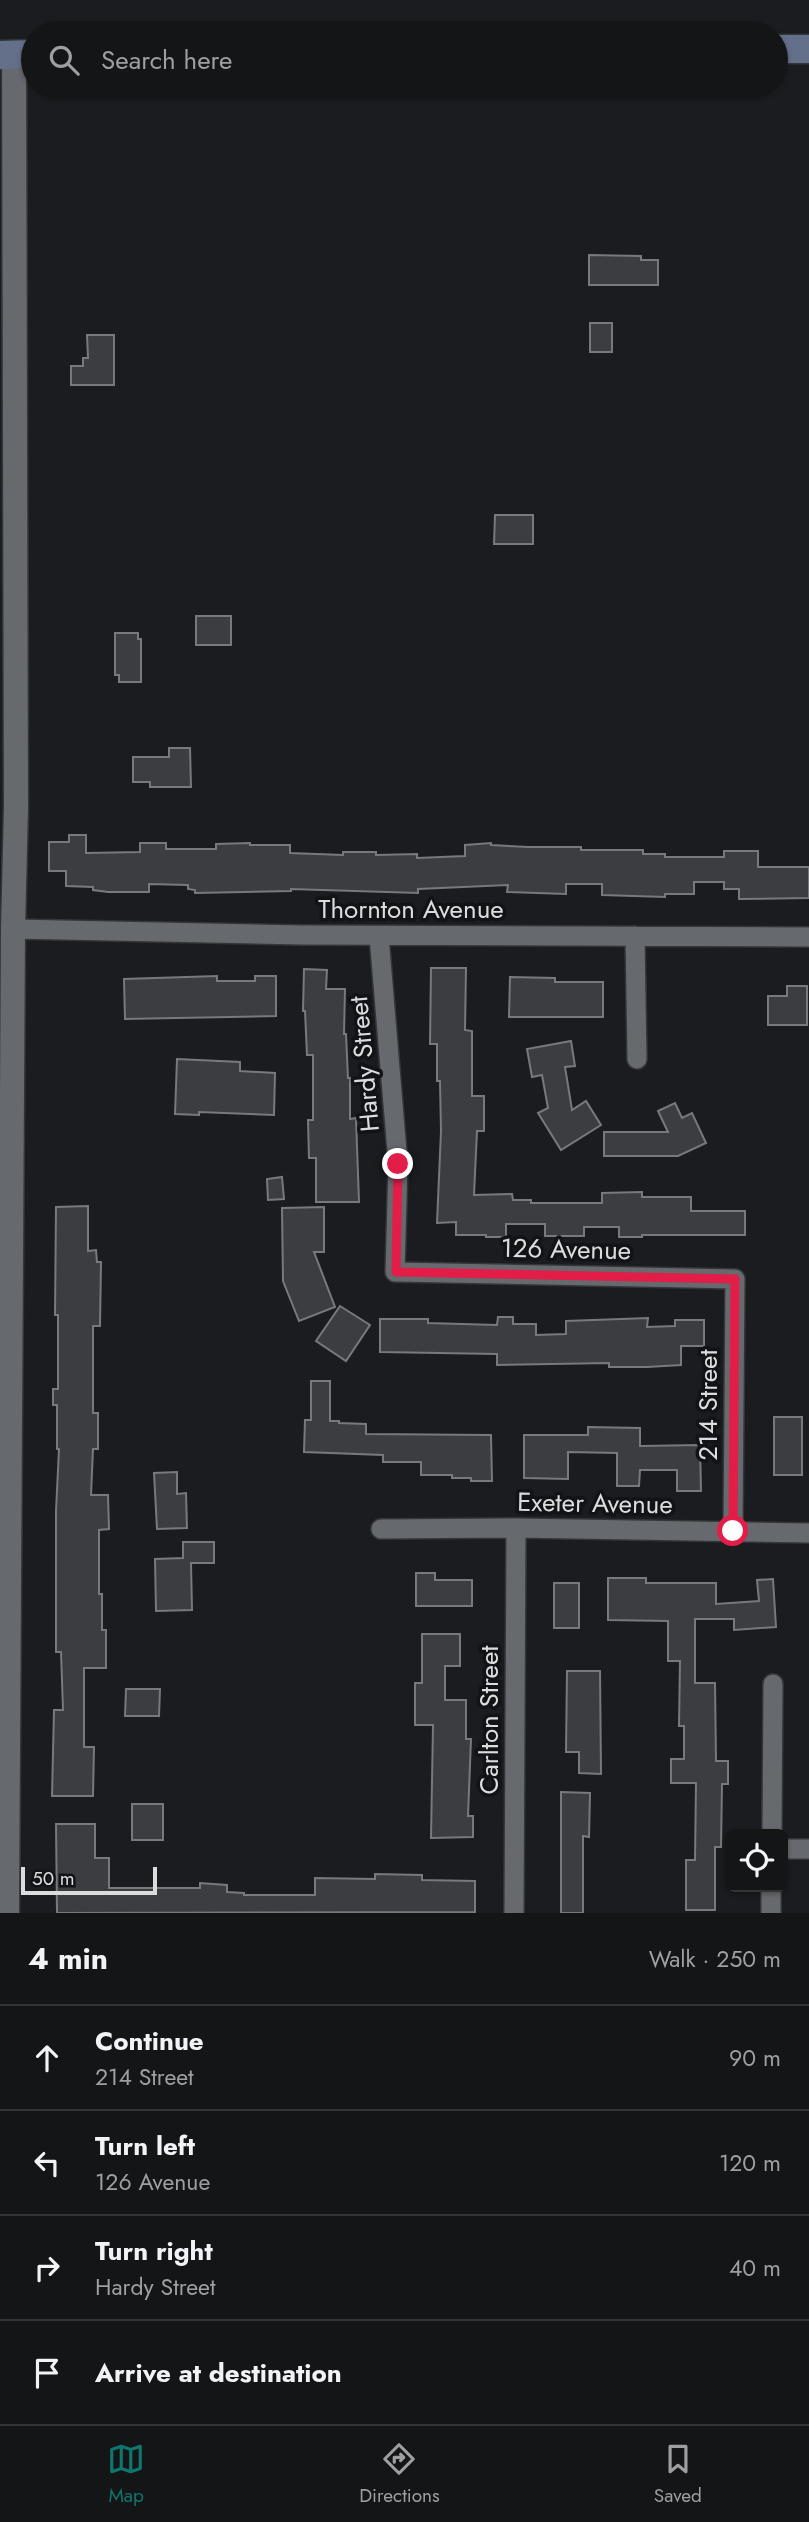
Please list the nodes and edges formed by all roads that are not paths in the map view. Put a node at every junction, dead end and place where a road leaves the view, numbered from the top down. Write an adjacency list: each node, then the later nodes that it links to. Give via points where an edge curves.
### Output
1 (809, 49): 2 (main road)
2 (788, 50)
3 (16, 55): 4 (street)
4 (13, 929): 5 (street, Thornton Avenue); 20 (street)
5 (379, 936): 6 (street, Thornton Avenue); 9 (street, Hardy Street, via 398,1164)
6 (635, 936): 7 (street, Thornton Avenue); 8 (street)
7 (809, 937)
8 (637, 1059)
9 (396, 1272): 10 (street, 126 Avenue)
10 (735, 1279): 13 (street, 214 Street)
11 (516, 1528): 12 (street, Exeter Avenue); 13 (street, Exeter Avenue); 21 (street, Carlton Street)
12 (381, 1529)
13 (733, 1531): 14 (street, Exeter Avenue)
14 (809, 1533)
15 (773, 1684): 16 (street)
16 (772, 1829)
17 (788, 1849): 18 (street)
18 (809, 1849)
19 (771, 1892): 22 (street)
20 (7, 1913)
21 (514, 1913)
22 (771, 1913)

